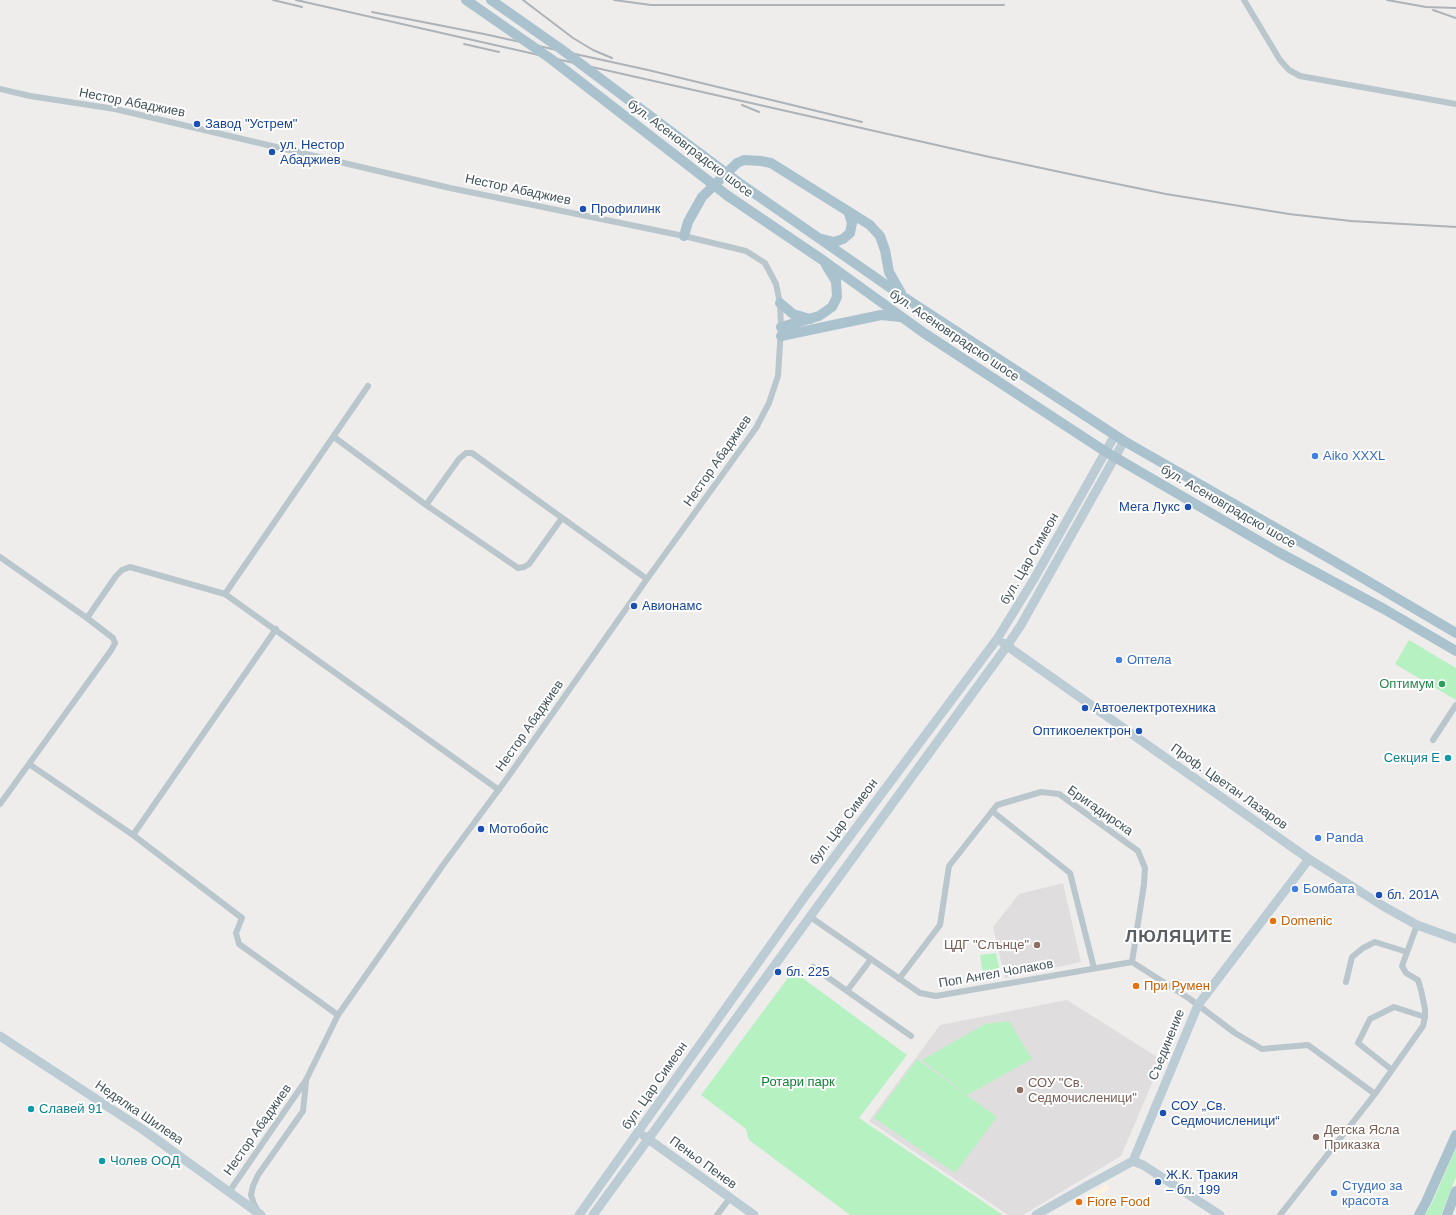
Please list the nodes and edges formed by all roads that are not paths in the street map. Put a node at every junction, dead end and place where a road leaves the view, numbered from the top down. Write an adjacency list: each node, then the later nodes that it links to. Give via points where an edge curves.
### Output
1 (466, 0): 9 (main road, бул. Асеновградско шосе, bridge, via 550,59 728,196)
2 (491, 0): 8 (main road, бул. Асеновградско шосе, bridge, via 561,49 738,182)
3 (1244, 0): 5 (street, via 1280,60 1289,70 1300,76)
4 (0, 89): 7 (street, Нестор Абаджиев, via 115,109 450,188)
5 (1456, 104)
6 (848, 211): 7 (main road, via 771,163 744,160 737,163 702,197 688,222); 8 (main road, via 852,223 850,233 844,239 834,242); 10 (main road, via 880,236 889,272)
7 (684, 236): 11 (street, Нестор Абаджиев, via 746,251 765,263 776,284)
8 (819, 238): 10 (main road, бул. Асеновградско шосе)
9 (824, 261): 12 (main road, бул. Асеновградско шосе); 13 (main road, via 836,281 837,297 832,307)
10 (904, 298): 16 (main road, бул. Асеновградско шосе)
11 (780, 303): 13 (main road, via 793,314); 14 (street, Нестор Абаджиев)
12 (902, 317): 14 (main road, via 881,315); 19 (main road, бул. Асеновградско шосе)
13 (810, 319): 14 (main road)
14 (781, 332): 24 (street, Нестор Абаджиев, via 778,376 769,403 756,428)
15 (368, 386): 17 (street)
16 (1115, 435): 18 (main road, бул. Асеновградско шосе); 19 (main road, бул. Цар Симеон)
17 (334, 438): 21 (street); 25 (street)
18 (1124, 441): 20 (main road, бул. Цар Симеон); 28 (main road, бул. Асеновградско шосе)
19 (1106, 452): 20 (main road, бул. Асеновградско шосе); 29 (main road, бул. Цар Симеон)
20 (1115, 458): 30 (main road, бул. Цар Симеон); 31 (main road, бул. Асеновградско шосе)
21 (426, 505): 22 (street, via 518,568 529,564); 22 (street, via 459,459 466,453 472,453)
22 (562, 518): 24 (street)
23 (0, 557): 26 (street)
24 (647, 579): 35 (street, Нестор Абаджиев)
25 (225, 594): 26 (street, via 130,567 116,576); 27 (street)
26 (87, 618): 34 (street, via 113,638 115,643)
27 (276, 629): 35 (street); 38 (street)
28 (1456, 633)
29 (997, 638): 30 (main road, Проф. Цветан Лазаров); 59 (main road, бул. Цар Симеон, via 806,895)
30 (1007, 646): 39 (main road, Проф. Цветан Лазаров); 40 (main road, бул. Цар Симеон)
31 (1456, 651)
32 (1456, 706): 33 (street)
33 (1433, 740)
34 (29, 764): 36 (street); 38 (street)
35 (499, 790): 52 (street, Нестор Абаджиев)
36 (0, 804)
37 (992, 810): 45 (street, Бригадирска, via 997,804 1041,792 1059,794 1138,851 1145,868); 47 (street, via 1070,873); 48 (street, Бригадирска, via 949,866 940,925)
38 (133, 835): 52 (street, via 242,918 236,933 239,944)
39 (1309, 859): 41 (main road, Проф. Цветан Лазаров); 51 (main road, Съединение)
40 (809, 916): 44 (street, Поп Ангел Чолаков); 61 (main road, бул. Цар Симеон)
41 (1417, 925): 42 (main road, Проф. Цветан Лазаров); 43 (street)
42 (1456, 939)
43 (1407, 952): 49 (street, via 1375,942 1352,957); 53 (street, via 1402,966 1406,973 1418,980)
44 (871, 959): 48 (street, Поп Ангел Чолаков); 50 (street)
45 (1132, 962): 47 (street, Поп Ангел Чолаков); 51 (street)
46 (813, 967): 50 (street)
47 (1094, 968): 48 (street, Поп Ангел Чолаков, via 936,996 920,993)
48 (899, 979)
49 (1346, 982)
50 (847, 991): 55 (street)
51 (1198, 1005): 58 (street, via 1235,1033 1262,1048 1308,1046); 62 (main road, Съединение)
52 (338, 1015): 57 (street, Нестор Абаджиев)
53 (1425, 1017): 56 (street, via 1423,1026); 56 (street, via 1394,1006 1370,1019 1358,1043)
54 (0, 1036): 64 (main road, Недялка Шилева, via 130,1121)
55 (911, 1036)
56 (1392, 1070): 58 (street)
57 (306, 1080): 64 (street, Нестор Абаджиев); 66 (street, Нестор Абаджиев, via 303,1111 252,1186 250,1195)
58 (1374, 1094): 73 (street)
59 (638, 1132): 61 (main road, Пеньо Пенев); 67 (main road, бул. Цар Симеон)
60 (1456, 1135): 74 (main road)
61 (648, 1139): 65 (main road, Пеньо Пенев); 68 (main road, бул. Цар Симеон)
62 (1133, 1162): 71 (main road); 72 (main road)
63 (1456, 1191): 75 (main road)
64 (229, 1192): 66 (main road, Недялка Шилева)
65 (730, 1198): 69 (street); 70 (main road, Пеньо Пенев)
66 (261, 1215)
67 (578, 1215)
68 (592, 1215)
69 (717, 1215)
70 (754, 1215)
71 (1036, 1215)
72 (1220, 1215)
73 (1280, 1215)
74 (1419, 1215)
75 (1447, 1215)

